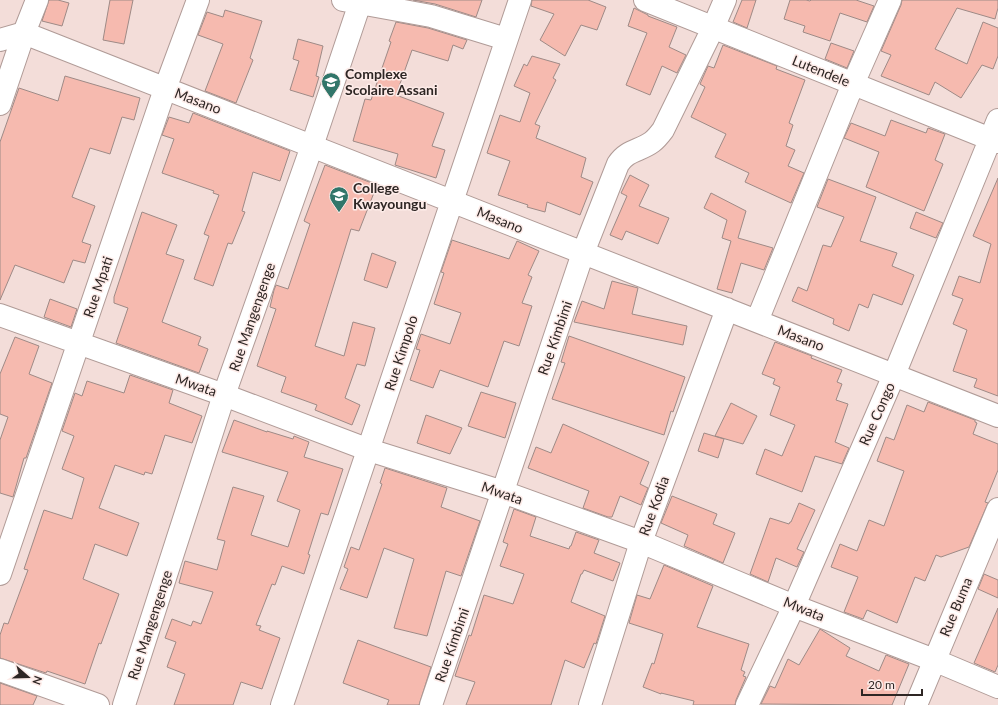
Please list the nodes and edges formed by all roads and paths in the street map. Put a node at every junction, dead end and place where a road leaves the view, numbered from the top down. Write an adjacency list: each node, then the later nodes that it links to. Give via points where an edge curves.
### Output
1 (37, 0): 9 (street)
2 (198, 0): 13 (street, Rue Mpati)
3 (520, 0): 10 (street, Rue Kimpolo)
4 (645, 0): 8 (street, Lutendele)
5 (726, 0): 8 (street, Rue Kimbimi)
6 (890, 0): 12 (street)
7 (355, 1): 10 (street, via 431,16); 16 (street, Rue Mangengenge)
8 (713, 28): 12 (street, Lutendele); 18 (street, Rue Kimbimi, via 663,130 652,142 627,154 618,164)
9 (24, 33): 11 (street); 13 (street, Masano); 14 (street)
10 (506, 39): 17 (street, Rue Kimpolo)
11 (0, 40)
12 (853, 84): 15 (street, Lutendele); 21 (street)
13 (165, 89): 16 (street, Masano); 22 (street, Rue Mpati)
14 (0, 104)
15 (995, 134): 23 (street, Rue Congo)
16 (312, 146): 17 (street, Masano); 24 (street, Rue Mangengenge)
17 (452, 201): 18 (street, Masano); 26 (street, Rue Kimpolo)
18 (583, 253): 19 (street, Masano); 27 (street, Rue Kimbimi)
19 (727, 309): 21 (street, Masano); 29 (street, Rue Kodia)
20 (0, 315): 22 (street, Mwata)
21 (757, 321): 23 (street, Masano)
22 (79, 344): 24 (street, Mwata); 30 (street, Rue Mpati)
23 (894, 375): 25 (street, Masano); 31 (street, Rue Congo)
24 (224, 395): 26 (street, Mwata); 36 (street, Rue Mangengenge)
25 (998, 416)
26 (369, 450): 27 (street, Mwata); 37 (street, Rue Kimpolo)
27 (503, 492): 29 (street, Mwata); 38 (street, Rue Kimbimi)
28 (998, 509): 32 (street, Rue Buma)
29 (641, 542): 31 (street, Mwata); 39 (street, Rue Kodia)
30 (0, 574)
31 (794, 606): 32 (street, Mwata); 40 (street, Rue Congo)
32 (934, 660): 34 (street, Mwata); 41 (street, Rue Buma)
33 (0, 670): 35 (street)
34 (998, 687)
35 (98, 705)
36 (124, 705)
37 (282, 705)
38 (431, 705)
39 (590, 705)
40 (747, 705)
41 (916, 705)

